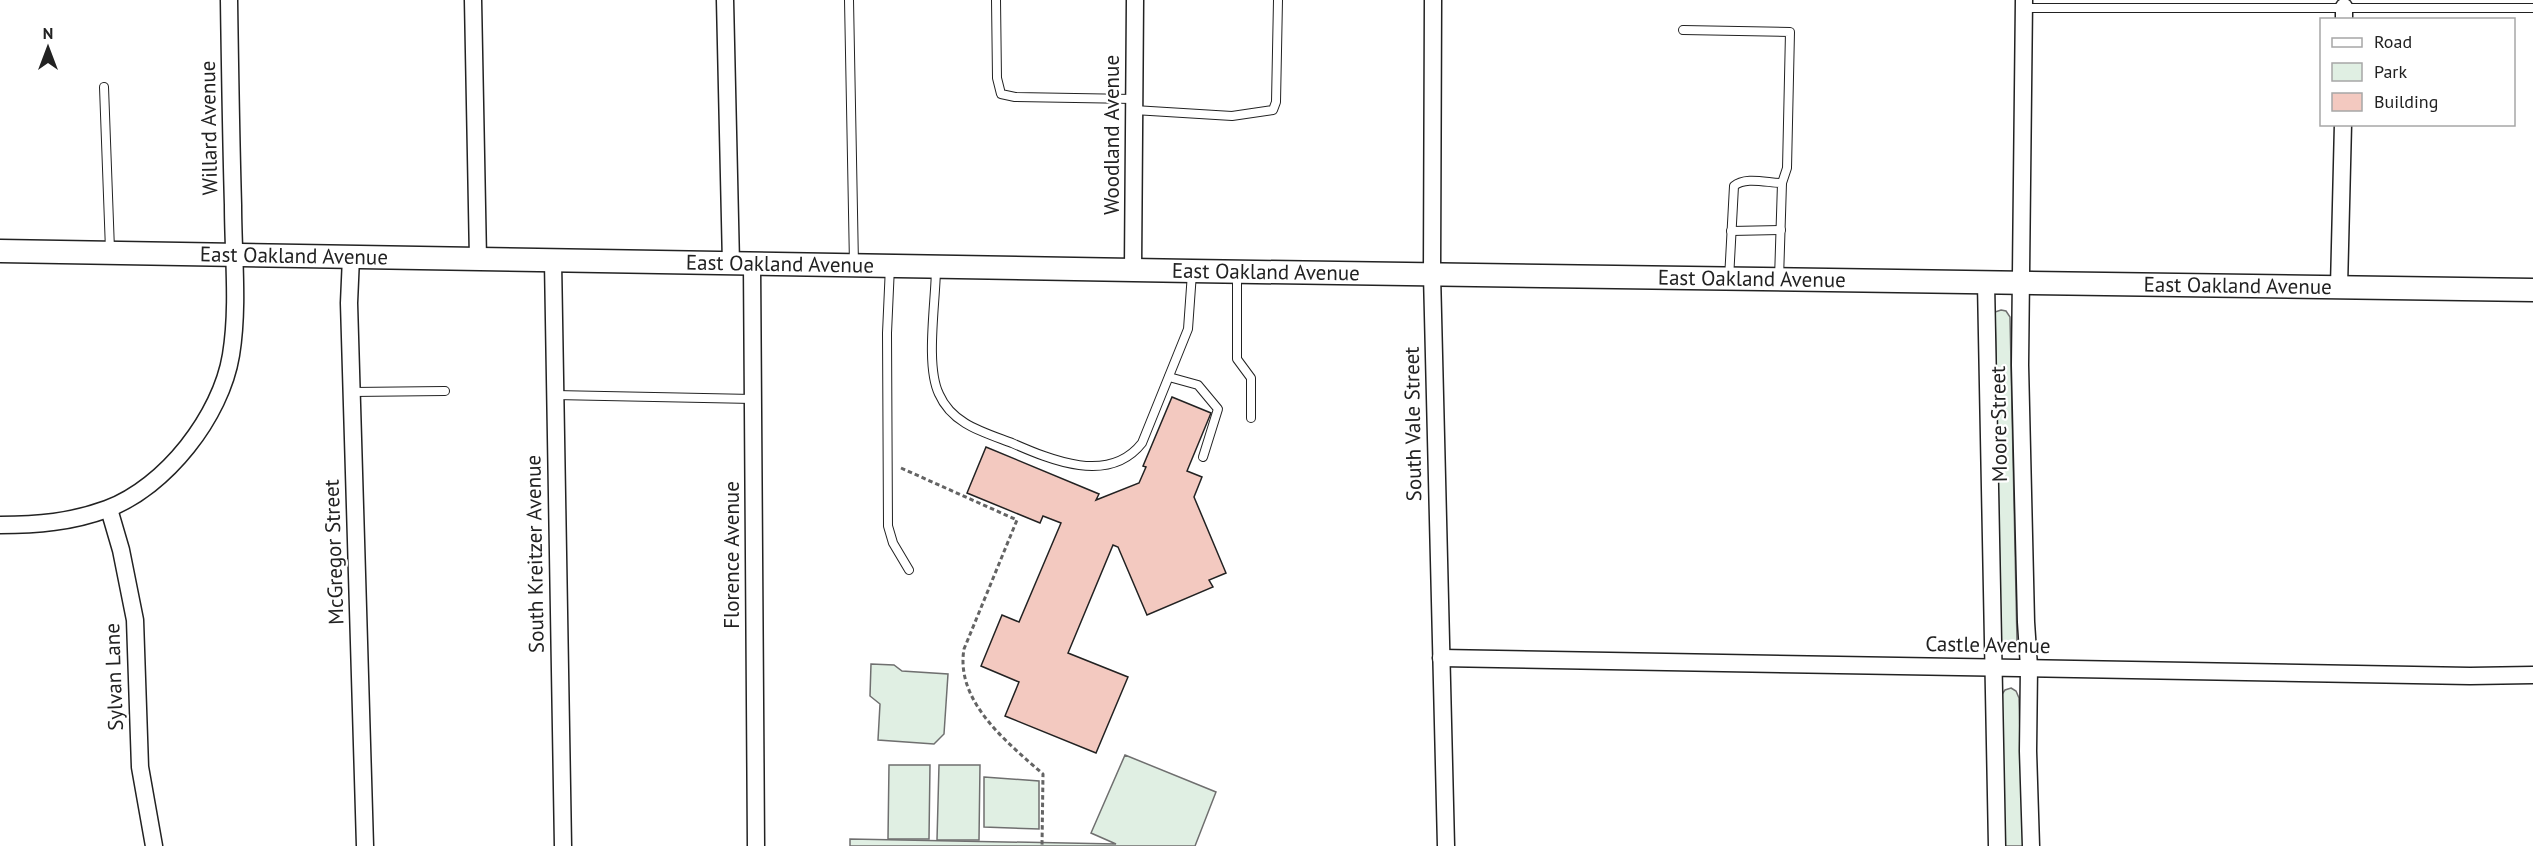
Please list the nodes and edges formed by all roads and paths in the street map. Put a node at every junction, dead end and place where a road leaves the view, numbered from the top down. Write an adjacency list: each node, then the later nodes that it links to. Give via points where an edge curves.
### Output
1 (229, 0): 21 (street, Willard Avenue)
2 (473, 0): 23 (street)
3 (725, 0): 25 (street, Florence Avenue)
4 (849, 0): 26 (lane)
5 (996, 0): 14 (lane, via 996,78 1001,94)
6 (1135, 0): 14 (street, Woodland Avenue)
7 (1278, 0): 14 (lane, via 1273,110 1232,116)
8 (1433, 0): 32 (street, South Vale Street)
9 (2024, 4): 11 (lane); 36 (street, Moore Street)
10 (2533, 8): 11 (lane)
11 (2344, 13)
12 (1683, 30): 16 (lane, via 1790,32 1787,168)
13 (104, 87): 20 (lane)
14 (1134, 105): 29 (street, Woodland Avenue)
15 (2343, 126): 37 (street)
16 (1782, 183): 17 (lane); 18 (lane, via 1738,182 1734,186)
17 (1781, 230): 18 (lane); 34 (lane)
18 (1731, 231): 33 (lane)
19 (0, 251): 20 (main road, East Oakland Avenue)
20 (110, 254): 21 (main road, East Oakland Avenue)
21 (233, 255): 22 (main road, East Oakland Avenue); 47 (street, Willard Avenue, via 234,334 216,404 174,462)
22 (351, 256): 23 (main road, East Oakland Avenue); 41 (street, McGregor Street)
23 (478, 259): 24 (main road, East Oakland Avenue)
24 (553, 261): 25 (main road, East Oakland Avenue); 42 (street, South Kreitzer Avenue)
25 (742, 264): 26 (main road, East Oakland Avenue); 43 (street, Florence Avenue)
26 (854, 265): 27 (main road, East Oakland Avenue)
27 (890, 266): 28 (main road, East Oakland Avenue); 46 (lane)
28 (936, 267): 29 (main road, East Oakland Avenue); 39 (lane, via 933,376 945,406 972,427 1070,465 1110,463 1135,451 1142,443)
29 (1133, 270): 30 (main road, East Oakland Avenue)
30 (1192, 271): 31 (main road, East Oakland Avenue); 39 (lane, via 1188,330)
31 (1237, 272): 32 (main road, East Oakland Avenue); 44 (lane, via 1237,359 1251,378)
32 (1432, 274): 33 (main road, East Oakland Avenue); 50 (street, South Vale Street)
33 (1729, 279): 34 (main road, East Oakland Avenue)
34 (1779, 280): 35 (main road, East Oakland Avenue)
35 (1986, 283): 36 (main road, East Oakland Avenue); 51 (street, Moore Street)
36 (2020, 283): 37 (main road, East Oakland Avenue); 52 (street, Moore Street)
37 (2339, 287): 38 (main road, East Oakland Avenue)
38 (2533, 290)
39 (1169, 377): 45 (lane, via 1198,385 1218,409)
40 (445, 391): 41 (lane)
41 (352, 392): 55 (street, McGregor Street)
42 (555, 395): 43 (lane); 56 (street, South Kreitzer Avenue)
43 (753, 399): 57 (street, Florence Avenue)
44 (1251, 418)
45 (1203, 457)
46 (888, 464): 49 (lane, via 888,526); 58 (path, via 1017,520 961,665 978,708 1001,737 1043,774)
47 (109, 509): 48 (street, Willard Avenue, via 64,522); 54 (street, Sylvan Lane, via 135,620 140,767)
48 (0, 525)
49 (909, 570)
50 (1441, 658): 51 (street, Castle Avenue); 59 (street, South Vale Street)
51 (1993, 666): 52 (street, Castle Avenue); 60 (street, Moore Street)
52 (2030, 668): 53 (street, Castle Avenue); 61 (street, Moore Street)
53 (2533, 675)
54 (154, 846)
55 (365, 846)
56 (563, 846)
57 (756, 846)
58 (1042, 846)
59 (1446, 846)
60 (1997, 846)
61 (2031, 846)

